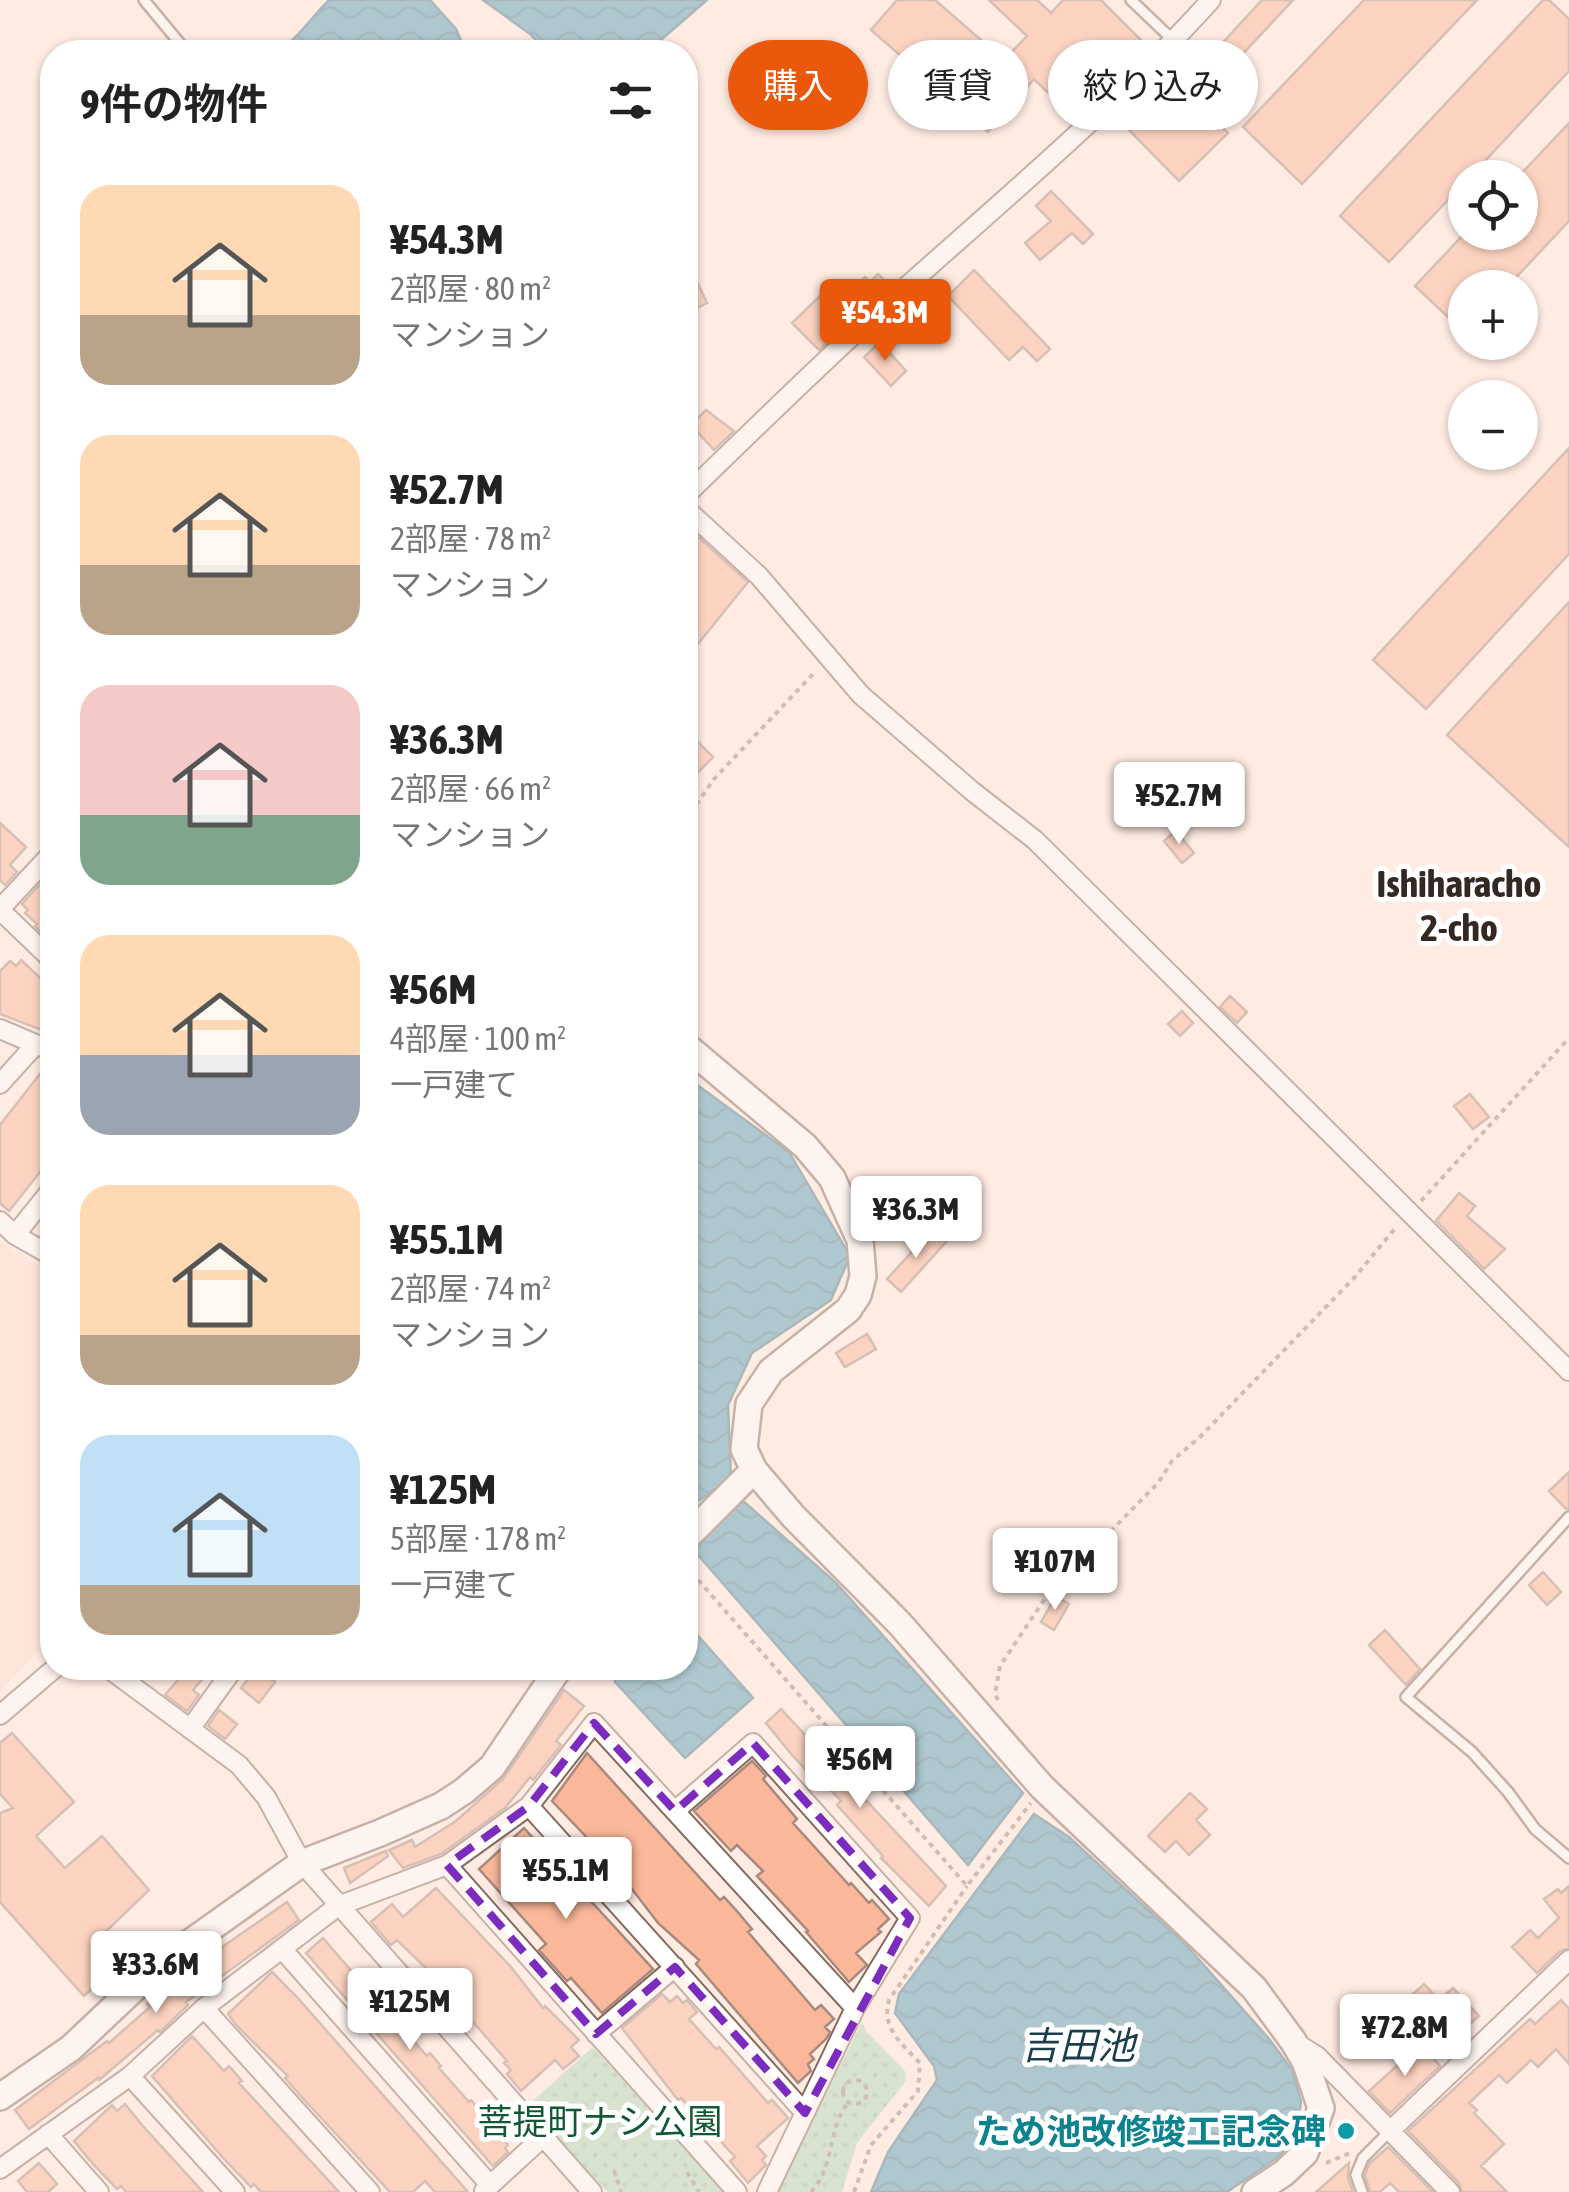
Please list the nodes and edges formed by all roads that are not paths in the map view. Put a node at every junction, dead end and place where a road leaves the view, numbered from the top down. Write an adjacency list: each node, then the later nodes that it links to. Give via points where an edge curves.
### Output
1 (144, 0): 4 (lane)
2 (1132, 0): 5 (lane)
3 (1211, 0): 6 (street)
4 (177, 40)
5 (1173, 40)
6 (1175, 40)
7 (1082, 130): 8 (street)
8 (698, 484)
9 (698, 520): 22 (street, via 760,576 861,695 1035,840)
10 (40, 866): 11 (street)
11 (0, 910): 12 (street)
12 (40, 948)
13 (0, 1029): 14 (street)
14 (40, 1046)
15 (40, 1051): 17 (street)
16 (698, 1056): 23 (street, via 805,1146 832,1178 860,1240 862,1276 848,1310 770,1371 749,1404 744,1449)
17 (0, 1084)
18 (40, 1203): 20 (street)
19 (0, 1220): 20 (street)
20 (15, 1235): 21 (street)
21 (40, 1249)
22 (1569, 1371)
23 (754, 1470): 25 (street); 44 (street, via 1042,1786 1254,1988)
24 (1569, 1517): 34 (lane, via 1406,1697 1472,1752 1535,1829)
25 (698, 1526)
26 (41, 1680): 30 (street)
27 (124, 1680): 31 (street)
28 (225, 1680): 31 (street)
29 (550, 1680): 35 (street, via 492,1767 464,1791)
30 (0, 1715)
31 (190, 1728): 35 (street, via 257,1786)
32 (529, 1806): 33 (street, via 594,1723); 36 (street); 40 (street)
33 (675, 1811): 42 (street); 42 (street, via 753,1743 910,1918)
34 (1569, 1858)
35 (302, 1863): 37 (street); 46 (street, via 160,1964 71,2048)
36 (447, 1865): 37 (street); 43 (street)
37 (338, 1906): 38 (street); 50 (street)
38 (282, 1949): 41 (street); 52 (street)
39 (1569, 1960): 48 (street)
40 (675, 1968): 43 (street); 47 (street)
41 (204, 2008): 45 (street); 56 (street)
42 (855, 2008): 47 (street)
43 (596, 2034): 57 (street)
44 (1293, 2041): 48 (street, via 1317,2056); 59 (street, via 1321,2108 1305,2154)
45 (130, 2076): 49 (street); 55 (street)
46 (0, 2097)
47 (805, 2113): 58 (street)
48 (1391, 2130): 60 (lane, via 1363,2158 1356,2175); 61 (street)
49 (48, 2134): 51 (street); 54 (street)
50 (542, 2137): 52 (street); 53 (street)
51 (0, 2169)
52 (487, 2189)
53 (589, 2191)
54 (99, 2192)
55 (236, 2192)
56 (370, 2192)
57 (736, 2192)
58 (767, 2192)
59 (1255, 2192)
60 (1362, 2192)
61 (1450, 2192)

